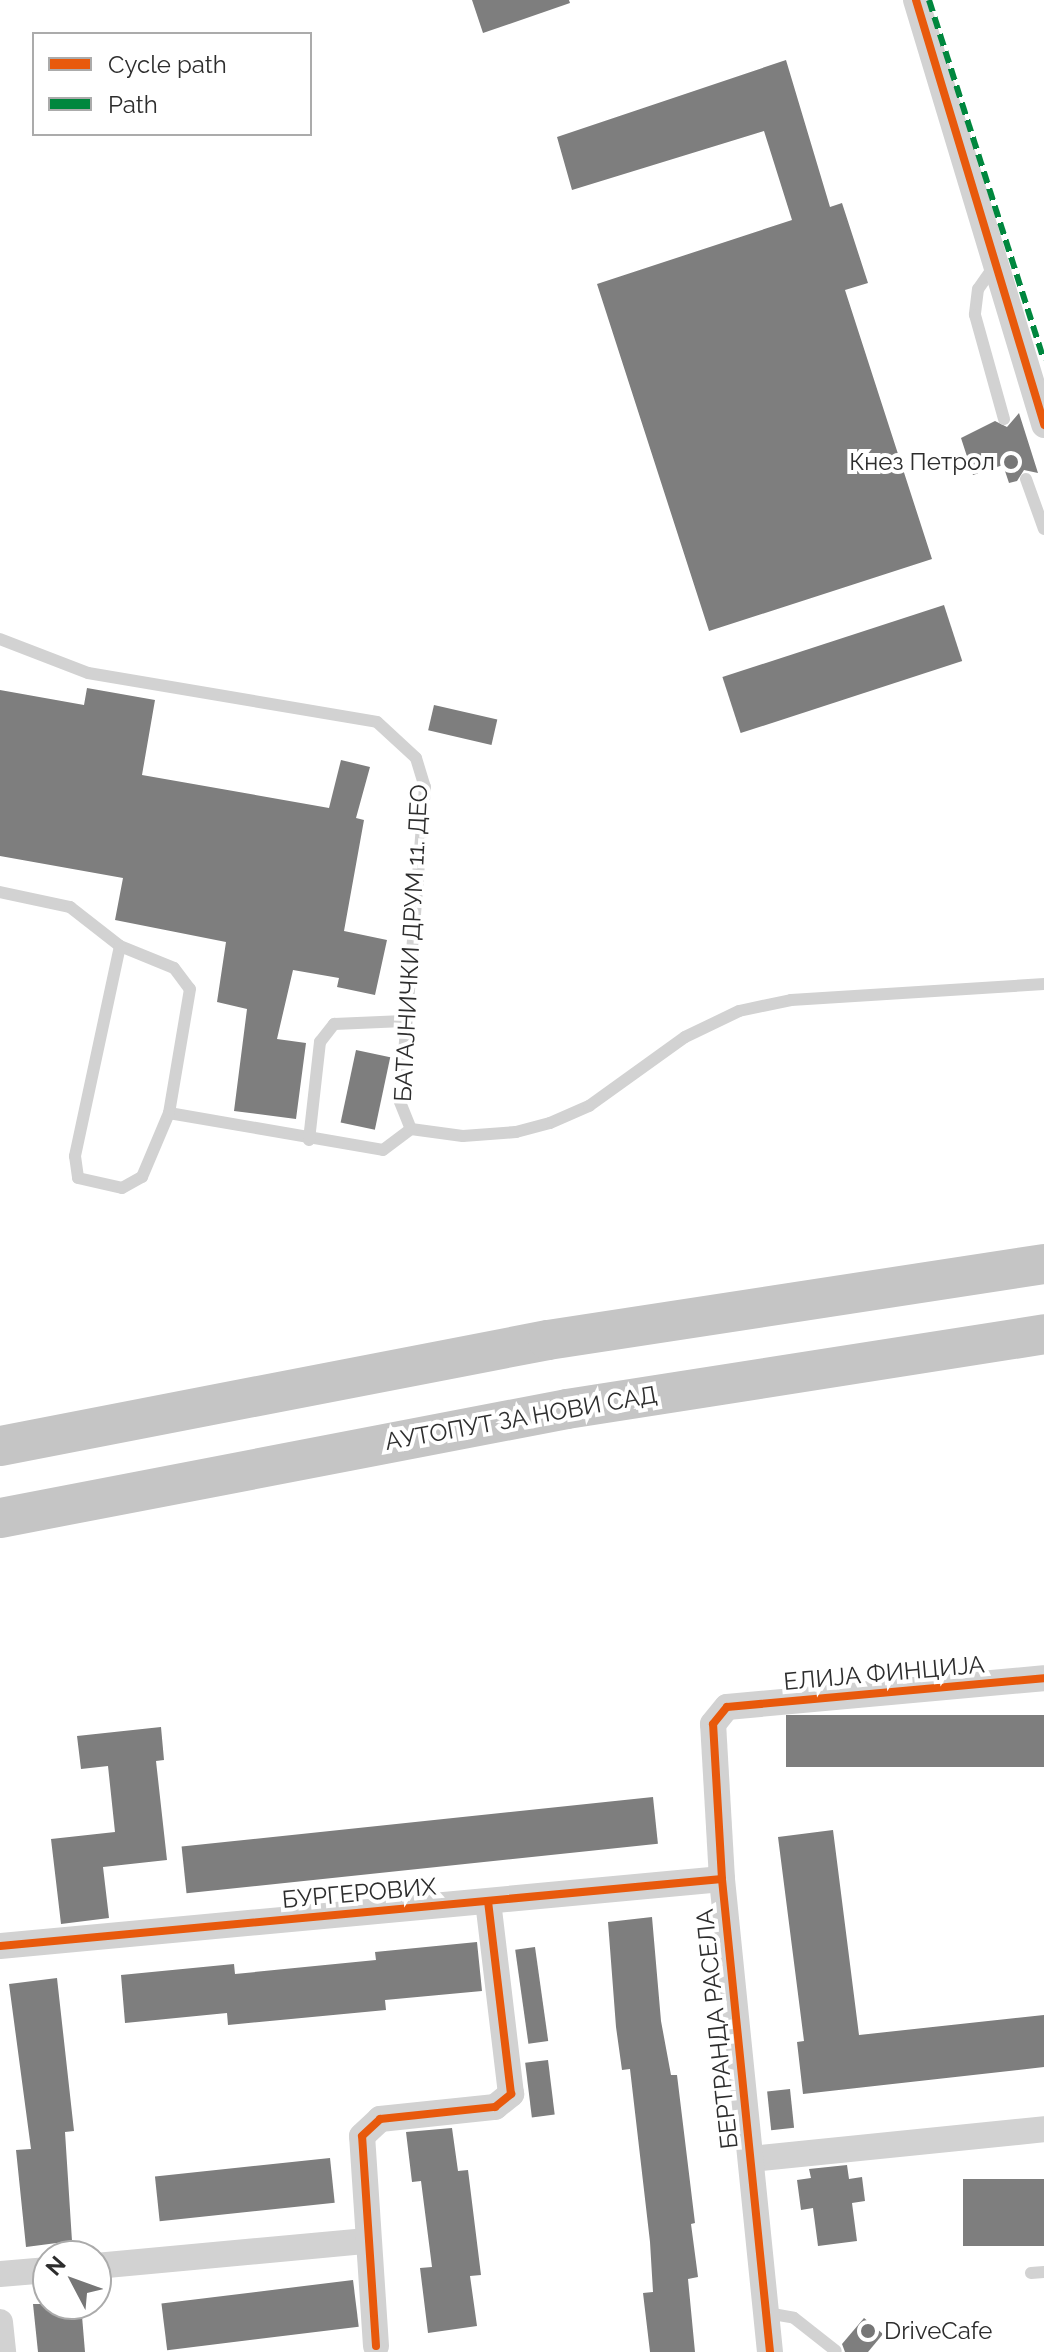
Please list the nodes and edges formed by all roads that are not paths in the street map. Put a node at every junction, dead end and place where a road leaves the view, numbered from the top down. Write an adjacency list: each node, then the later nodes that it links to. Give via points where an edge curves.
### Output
1 (916, 0): 2 (street)
2 (995, 265): 3 (lane, via 978,289 975,315); 4 (street)
3 (1004, 419)
4 (1044, 425)
5 (1026, 479): 6 (lane)
6 (1044, 529)
7 (0, 639): 11 (lane, БАТАЈНИЧКИ ДРУМ 11. ДЕО, via 88,673 377,722 416,758 425,787)
8 (0, 892): 9 (lane, via 70,907)
9 (120, 946): 12 (lane, via 174,968 190,989); 12 (lane, via 75,1156 78,1178 122,1188 142,1177)
10 (1044, 984): 13 (lane, БАТАЈНИЧКИ ДРУМ 11. ДЕО, via 791,1000 739,1011 685,1037 568,1115 516,1132 463,1136)
11 (404, 1021): 13 (lane, БАТАЈНИЧКИ ДРУМ 11. ДЕО, via 400,1102); 14 (lane, via 334,1024 320,1042)
12 (169, 1113): 14 (lane)
13 (411, 1129): 14 (lane, via 383,1150)
14 (309, 1140)
15 (1044, 1264): 17 (main road, via 548,1340)
16 (1044, 1334): 18 (main road, АУТОПУТ ЗА НОВИ САД, via 552,1411)
17 (0, 1446)
18 (0, 1518)
19 (1044, 1678): 20 (street, ЕЛИЈА ФИНЦИЈА)
20 (727, 1707): 21 (street, БЕРТРАНДА РАСЕЛА, via 711,1731)
21 (722, 1879): 22 (street, БУРГЕРОВИХ); 25 (street, БЕРТРАНДА РАСЕЛА)
22 (488, 1902): 23 (street, БУРГЕРОВИХ); 26 (street, via 511,2094 495,2107 380,2119 369,2126 359,2144)
23 (0, 1946)
24 (1044, 2129): 25 (street)
25 (751, 2159): 30 (street, БЕРТРАНДА РАСЕЛА)
26 (367, 2241): 27 (street); 32 (street)
27 (112, 2265)
28 (32, 2271): 29 (street)
29 (0, 2274)
30 (767, 2313): 33 (lane, via 794,2318); 35 (street, БЕРТРАНДА РАСЕЛА)
31 (0, 2322): 34 (street)
32 (376, 2346)
33 (836, 2351)
34 (3, 2352)
35 (770, 2352)

